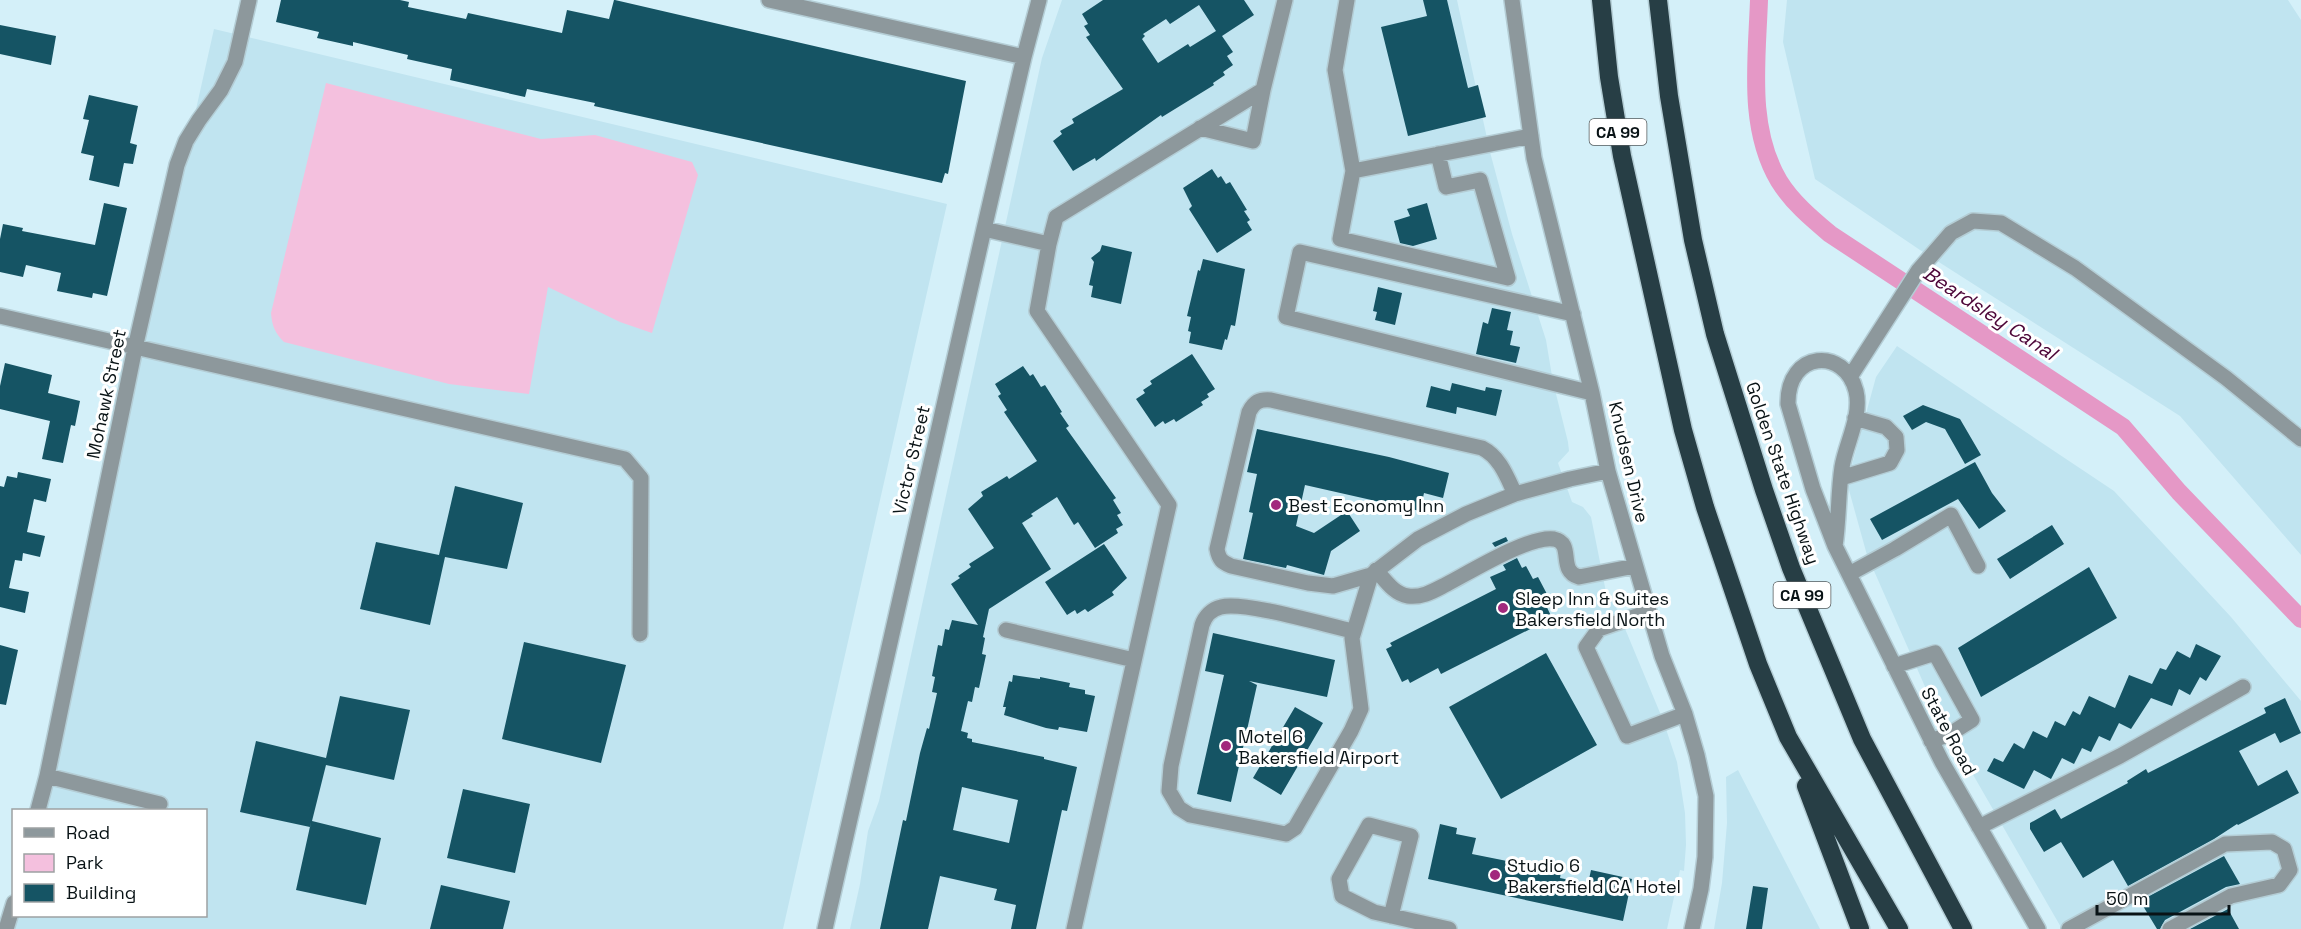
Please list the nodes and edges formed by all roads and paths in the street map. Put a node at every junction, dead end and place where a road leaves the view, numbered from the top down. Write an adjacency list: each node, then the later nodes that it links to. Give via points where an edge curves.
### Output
1 (249, 0): 19 (street, Mohawk Street, via 235,62 186,141 177,165)
2 (769, 0): 9 (street)
3 (1040, 0): 9 (street, Victor Street)
4 (1285, 0): 10 (street)
5 (1347, 0): 14 (street, via 1335,70)
6 (1512, 0): 12 (street, Knudsen Drive)
7 (1601, 0): 40 (highway, CA 99, via 1622,156 1683,430 1758,664)
8 (1658, 0): 55 (highway, Golden State Highway / CA 99, via 1693,240 1714,334 1764,490 1791,568 1862,739)
9 (1024, 57): 15 (street, Victor Street)
10 (1263, 90): 11 (street); 11 (street, via 1253,141)
11 (1200, 129): 16 (street, via 1056,217)
12 (1531, 136): 13 (street); 17 (street, Knudsen Drive)
13 (1438, 154): 14 (street); 14 (street, via 1446,187 1480,180 1508,278 1340,239)
14 (1353, 171)
15 (984, 229): 16 (street); 49 (street, Victor Street)
16 (1049, 244): 36 (street, via 1037,311 1169,505)
17 (1573, 314): 21 (street, Knudsen Drive); 21 (street, via 1300,252 1286,317)
18 (0, 316): 19 (street)
19 (135, 348): 35 (street, via 625,459 641,478); 42 (street, Mohawk Street)
20 (1850, 377): 22 (street, via 1857,394); 23 (street, via 1918,271 1951,233 1973,221 2001,223 2075,268 2226,378); 27 (street, State Road, via 1835,364 1812,362 1801,367 1788,391 1788,404 1813,489)
21 (1592, 393): 24 (street, Knudsen Drive)
22 (1855, 418): 25 (street); 25 (street, via 1886,427 1896,437 1897,450 1890,463)
23 (2301, 440)
24 (1608, 471): 26 (street); 28 (street, Knudsen Drive)
25 (1841, 478): 27 (street)
26 (1515, 494): 30 (street, via 1418,539); 30 (street, via 1503,468 1482,448 1271,400 1261,399 1253,404 1217,549 1222,562 1333,586)
27 (1835, 546): 31 (street, State Road)
28 (1635, 566): 30 (street, via 1574,576 1570,574 1565,546 1547,539 1520,547 1425,595 1407,596); 32 (street, Knudsen Drive)
29 (1978, 566): 31 (street, via 1951,515)
30 (1373, 573): 34 (street)
31 (1849, 574): 37 (street, State Road)
32 (1648, 612): 39 (street, Knudsen Drive); 39 (street, via 1599,629 1586,647 1627,736)
33 (1006, 630): 36 (street)
34 (1353, 631): 34 (street, via 1361,708 1295,828 1286,834 1190,815 1179,808 1169,791 1171,766 1202,625 1211,611 1221,606 1246,607)
35 (640, 634)
36 (1134, 660): 50 (street)
37 (1894, 666): 41 (street, State Road); 41 (street, via 1935,652 1972,720)
38 (2243, 687): 45 (street, via 2120,756)
39 (1685, 714): 52 (street, Knudsen Drive, via 1706,796 1705,857)
40 (1788, 737): 53 (highway); 54 (highway, CA 99)
41 (1931, 741): 45 (street, State Road)
42 (47, 776): 43 (street); 44 (street, Mohawk Street)
43 (160, 804)
44 (38, 809)
45 (1979, 827): 56 (street, State Road)
46 (12, 910): 48 (street)
47 (1391, 916): 47 (street, via 1342,896 1339,879 1369,825 1411,836); 51 (street)
48 (6, 929)
49 (825, 929)
50 (1074, 929)
51 (1449, 929)
52 (1692, 929)
53 (1860, 929)
54 (1899, 929)
55 (1963, 929)
56 (2038, 929)
57 (2069, 929): 58 (street, via 2225,843 2272,842 2284,849 2290,870 2278,885 2231,896)
58 (2170, 929)

